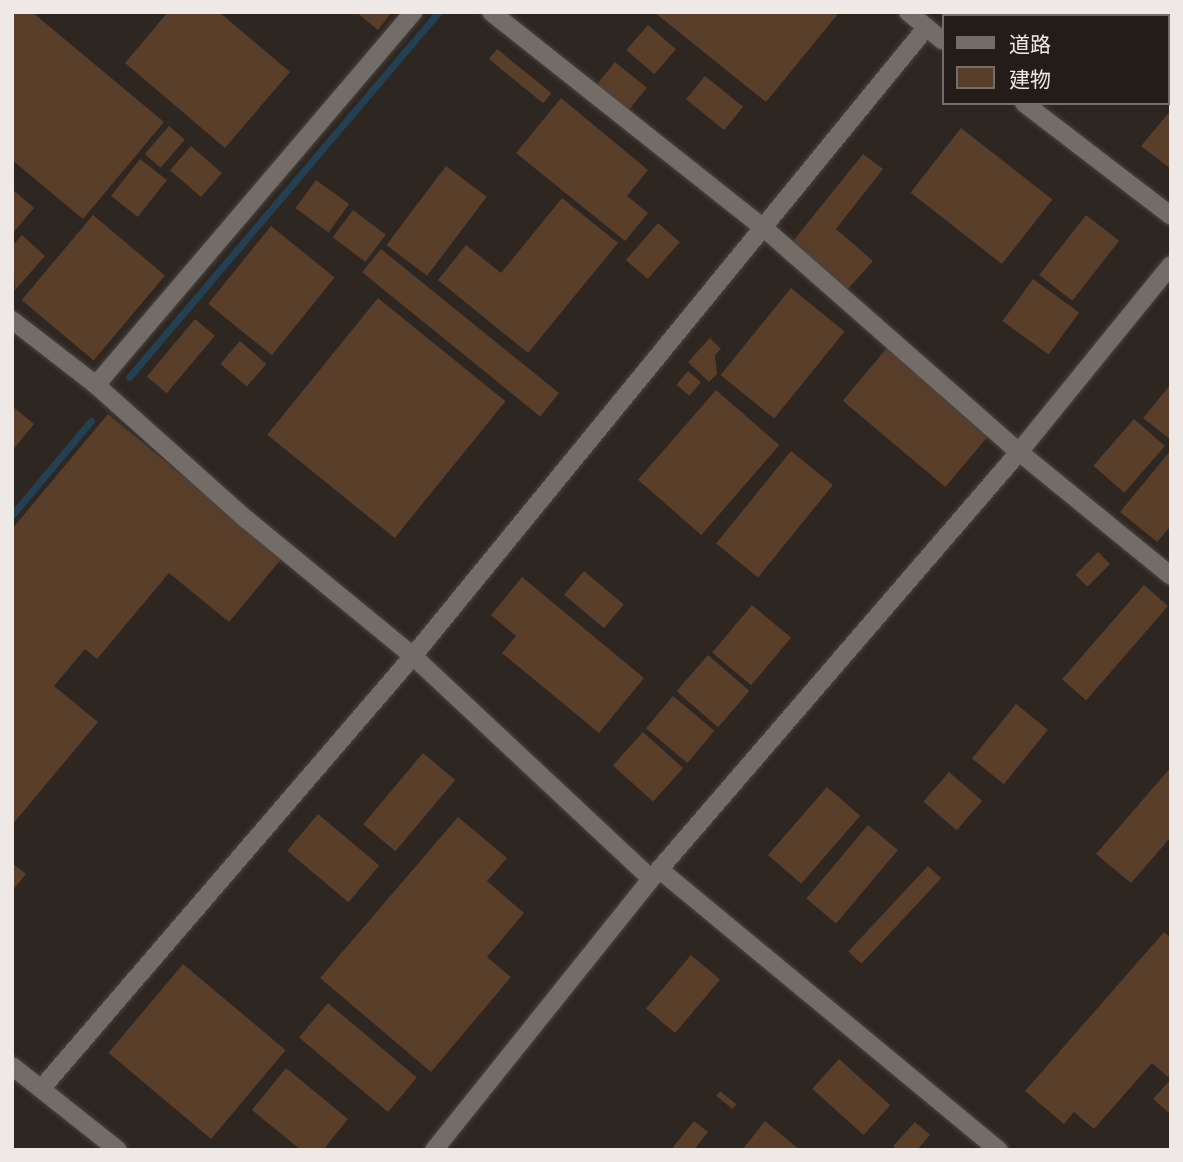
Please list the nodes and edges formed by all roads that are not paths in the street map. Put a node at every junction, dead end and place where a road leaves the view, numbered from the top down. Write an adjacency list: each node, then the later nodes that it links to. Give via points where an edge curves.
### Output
1 (414, 12): 11 (street)
2 (491, 12): 8 (street)
3 (908, 12): 4 (street)
4 (926, 28): 5 (street); 8 (street)
5 (942, 40)
6 (1027, 105): 7 (street)
7 (1171, 216)
8 (765, 229): 12 (street); 14 (street)
9 (1171, 265): 12 (street)
10 (12, 320): 11 (street)
11 (96, 385): 14 (street, via 246,519)
12 (1019, 452): 13 (street); 15 (street)
13 (1171, 576)
14 (413, 656): 15 (street); 17 (street)
15 (656, 875): 19 (street); 20 (street)
16 (12, 1066): 17 (street)
17 (41, 1089): 18 (street)
18 (118, 1150)
19 (434, 1150)
20 (999, 1150)

